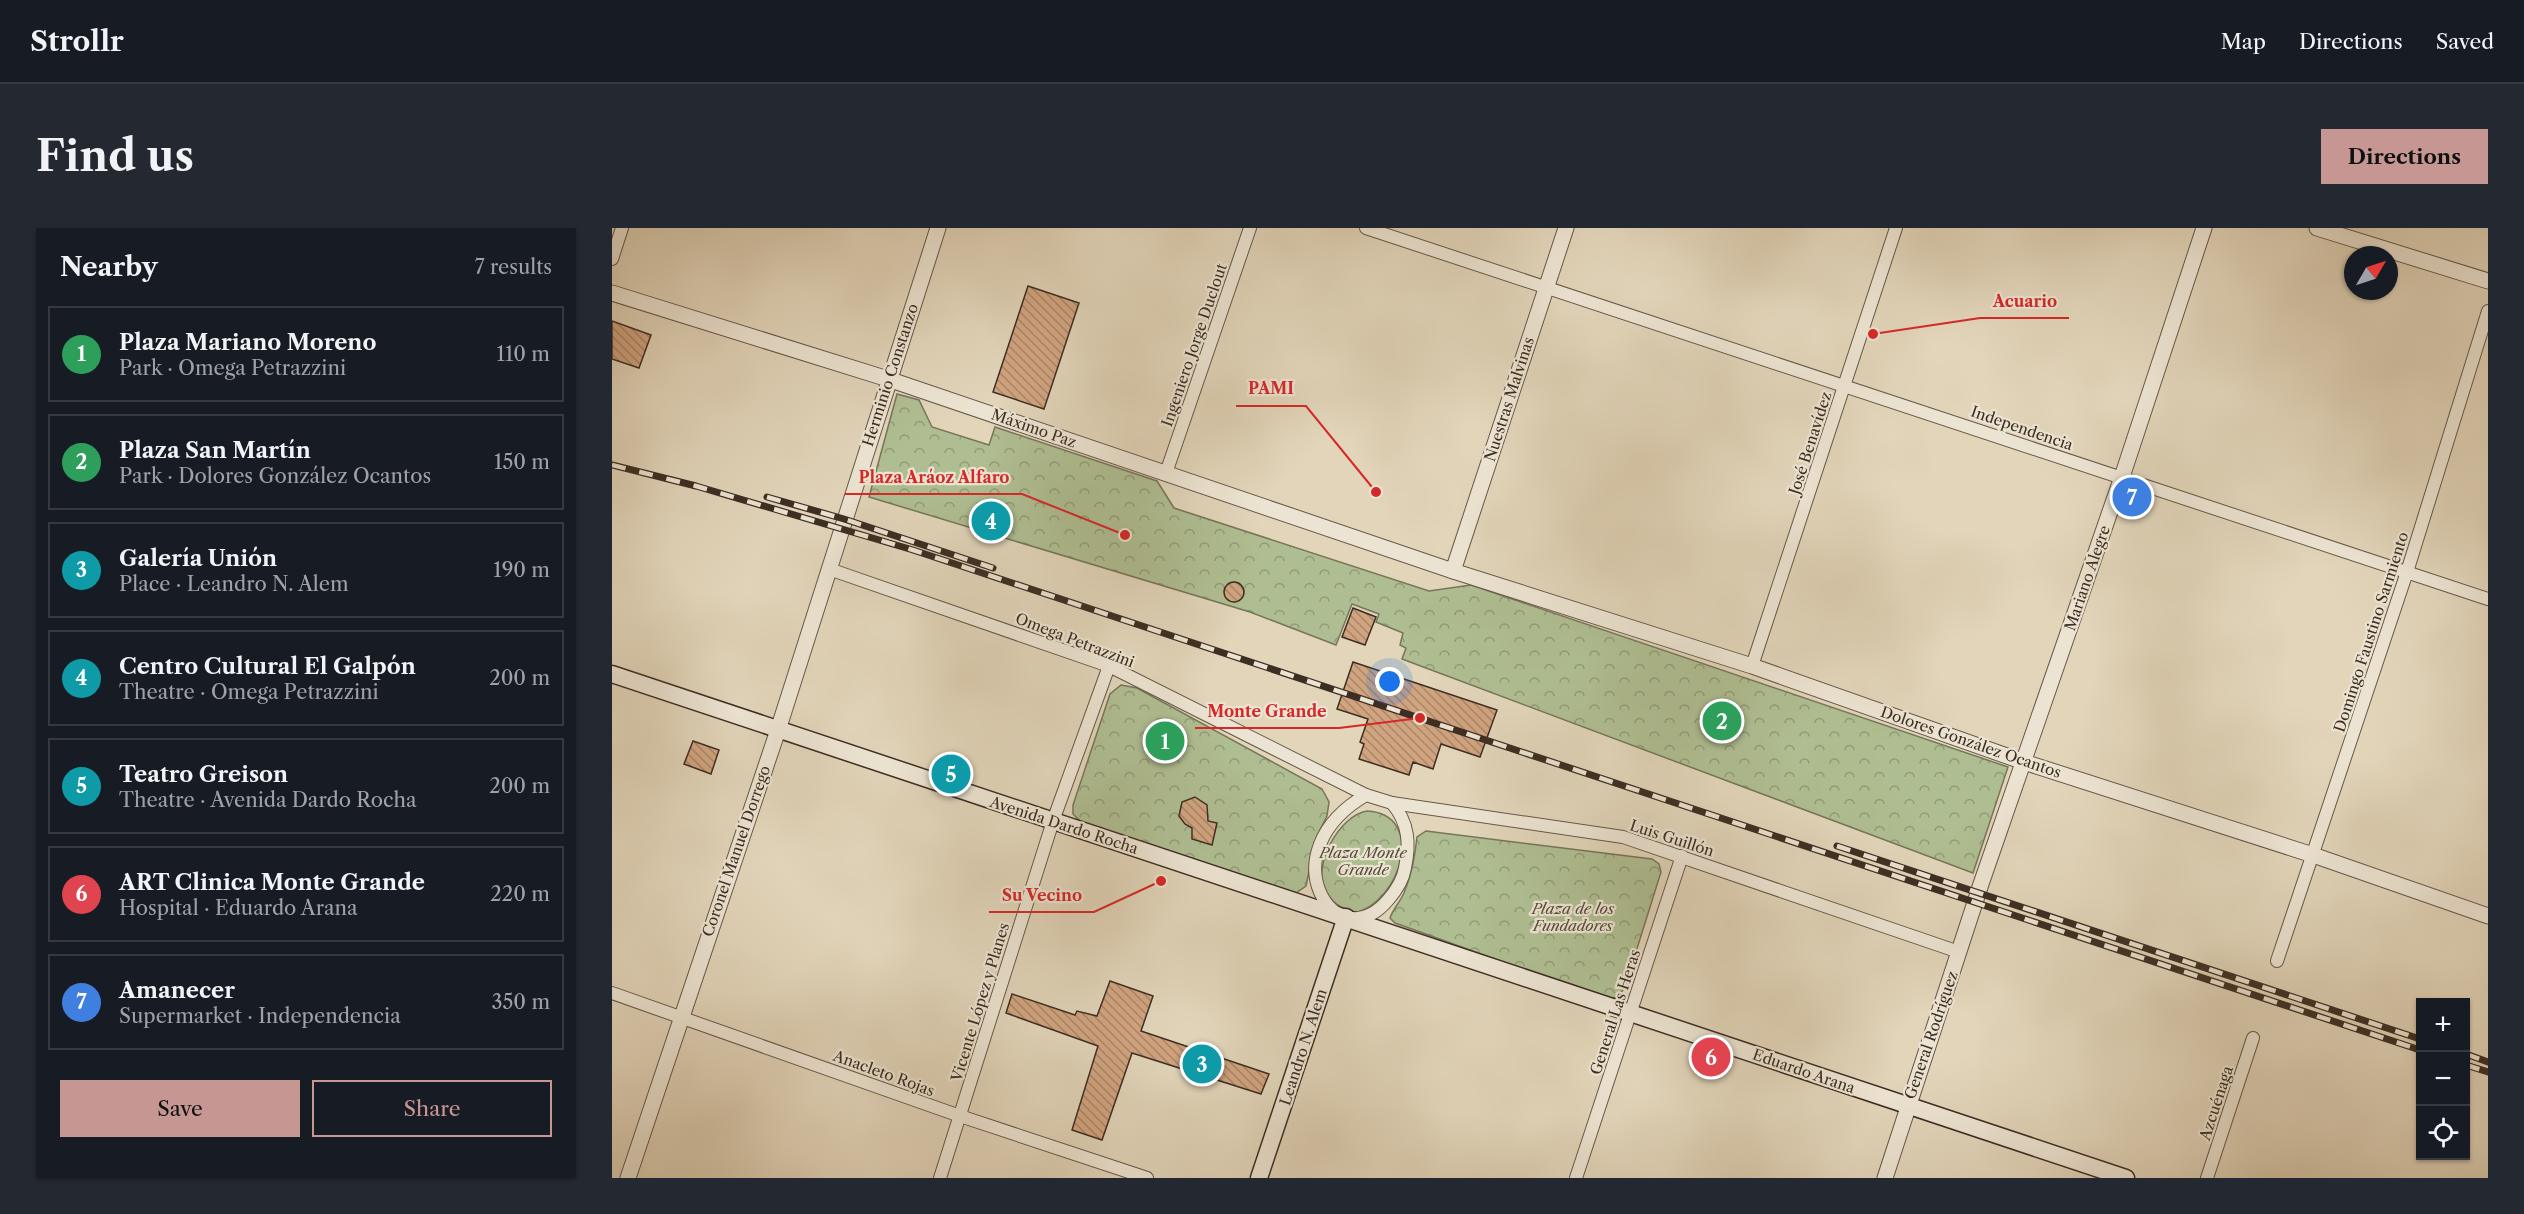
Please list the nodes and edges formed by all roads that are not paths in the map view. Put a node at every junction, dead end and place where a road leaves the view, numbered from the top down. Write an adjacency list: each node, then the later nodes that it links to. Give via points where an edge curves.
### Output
1 (622, 228): 9 (street)
2 (938, 228): 14 (street, Herminio Constanzo)
3 (1250, 228): 16 (street, Ingeniero Jorge Duclout)
4 (1366, 228): 11 (street, Independencia)
5 (1566, 228): 11 (street, Nuestras Malvinas)
6 (1896, 228): 15 (street, José Benavídez)
7 (2204, 228): 17 (street, Mariano Alegre)
8 (2317, 228): 10 (street)
9 (612, 259)
10 (2488, 281)
11 (1545, 287): 15 (street, Independencia); 20 (street, Nuestras Malvinas)
12 (612, 293): 14 (street, Máximo Paz)
13 (2488, 311): 21 (street, Domingo Faustino Sarmiento)
14 (888, 379): 16 (street, Máximo Paz); 18 (street, Herminio Constanzo)
15 (1845, 384): 17 (street, Independencia); 24 (street, José Benavídez)
16 (1166, 473): 20 (street, Máximo Paz)
17 (2122, 477): 21 (street, Independencia); 27 (street, Mariano Alegre)
18 (843, 523): 19 (street, Coronel Manuel Dorrego)
19 (829, 569): 23 (street, Omega Petrazzini); 26 (street, Coronel Manuel Dorrego)
20 (1453, 571): 24 (street, Dolores González Ocantos)
21 (2407, 572): 22 (street, Independencia); 31 (street, Domingo Faustino Sarmiento)
22 (2488, 599)
23 (1109, 666): 28 (street, Omega Petrazzini); 30 (street, Vicente López y Planes)
24 (1752, 666): 27 (street, Dolores González Ocantos)
25 (612, 674): 26 (main road, Avenida Dardo Rocha)
26 (778, 730): 30 (main road, Avenida Dardo Rocha); 40 (street, Coronel Manuel Dorrego)
27 (2024, 762): 31 (street, Dolores González Ocantos); 33 (street, Mariano Alegre)
28 (1366, 795): 29 (street, Luis Guillón); 35 (street, via 1334,819 1316,861 1317,890 1327,905)
29 (1392, 804): 32 (street, Luis Guillón, via 1623,837); 35 (street, via 1405,822 1408,837 1405,872 1377,911)
30 (1053, 821): 35 (main road, Avenida Dardo Rocha); 43 (street, Vicente López y Planes)
31 (2313, 855): 34 (street, Dolores González Ocantos); 37 (street, Domingo Faustino Sarmiento)
32 (1682, 856): 36 (street, Luis Guillón); 39 (street, General Las Heras)
33 (1978, 892): 36 (street, General Rodríguez)
34 (2488, 916)
35 (1346, 917): 39 (main road, Eduardo Arana); 47 (main road, Leandro N. Alem)
36 (1959, 952): 42 (street, General Rodríguez)
37 (2277, 961)
38 (612, 993): 40 (street, Anacleto Rojas)
39 (1631, 1012): 42 (main road, Eduardo Arana); 48 (street, General Las Heras)
40 (680, 1016): 43 (street, Anacleto Rojas); 44 (street, Coronel Manuel Dorrego)
41 (2253, 1038): 51 (street, Azcuénaga)
42 (1907, 1107): 49 (street, General Rodríguez); 50 (main road, Eduardo Arana)
43 (960, 1116): 45 (street, Vicente López y Planes); 46 (street, Anacleto Rojas)
44 (628, 1178)
45 (940, 1178)
46 (1147, 1178)
47 (1259, 1178)
48 (1576, 1178)
49 (1885, 1178)
50 (2126, 1178)
51 (2207, 1178)

